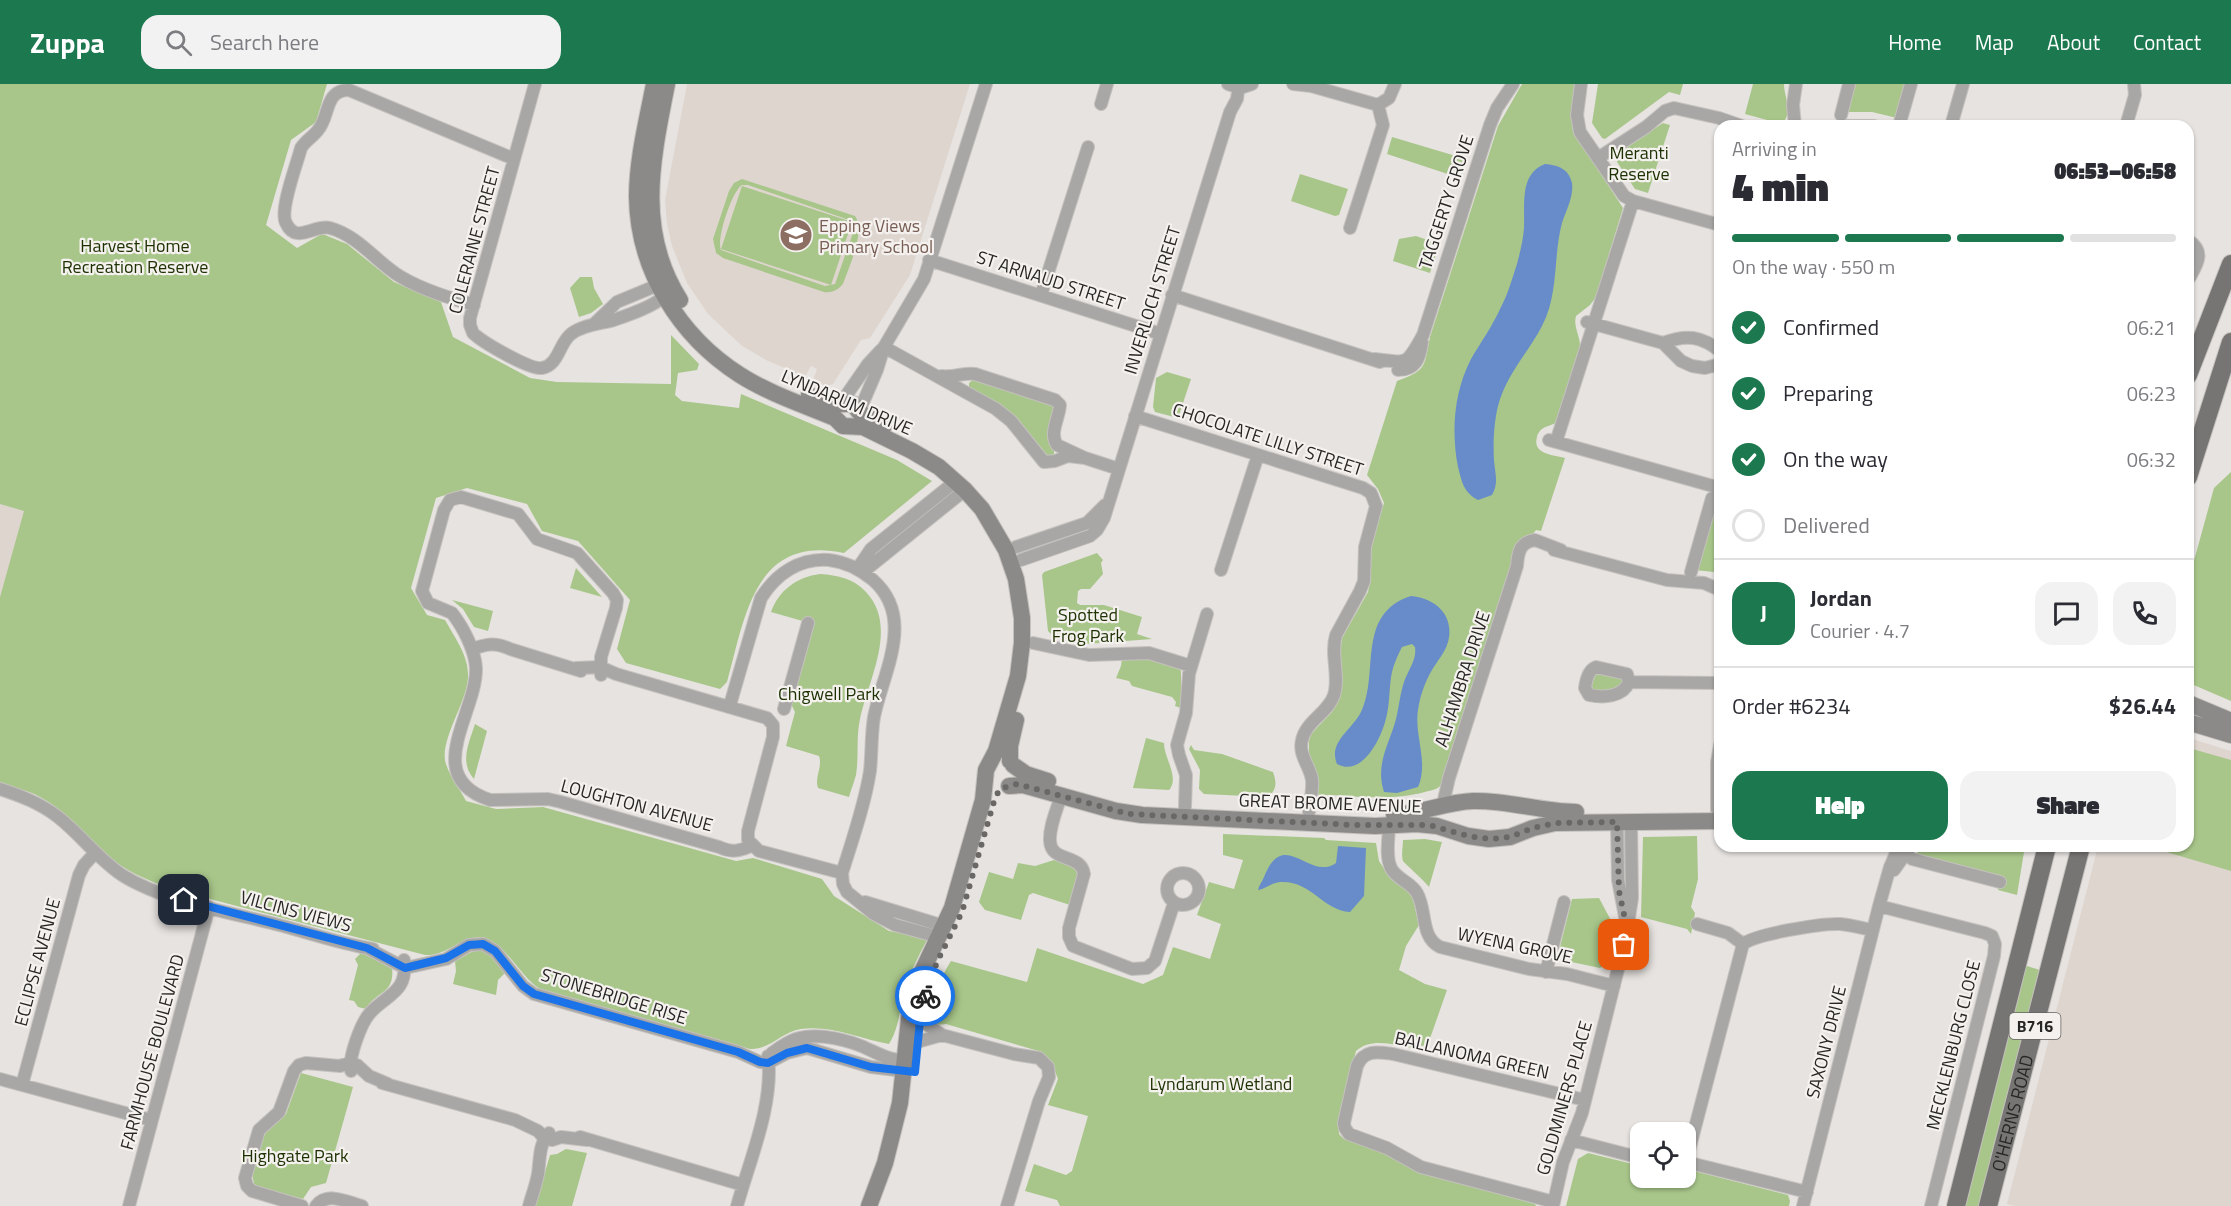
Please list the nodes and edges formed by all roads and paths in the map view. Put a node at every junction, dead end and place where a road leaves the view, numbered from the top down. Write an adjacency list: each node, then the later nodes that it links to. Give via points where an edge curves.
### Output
1 (536, 84): 26 (street, COLERAINE STREET)
2 (654, 84): 34 (street, LYNDARUM DRIVE, via 637,198 644,247)
3 (667, 84): 34 (street, LYNDARUM DRIVE, via 650,197)
4 (986, 84): 31 (street)
5 (1107, 84): 16 (street)
6 (1293, 84): 17 (street)
7 (1395, 84): 17 (street, via 1389,98)
8 (1513, 84): 36 (street, TAGGERTY GROVE, via 1490,125 1423,335 1419,360 1409,369 1397,370 1375,359)
9 (1581, 84): 25 (street, via 1577,124)
10 (1796, 84): 19 (street)
11 (1849, 84): 20 (street)
12 (1911, 84): 21 (street)
13 (1963, 84): 22 (street)
14 (2134, 84): 23 (street)
15 (1238, 85): 36 (street, INVERLOCH STREET)
16 (1101, 104)
17 (1378, 105): 29 (street, via 1383,125)
18 (1719, 120): 25 (street, via 1674,108)
19 (1794, 120)
20 (1843, 120)
21 (1901, 120)
22 (1953, 120)
23 (2128, 120)
24 (1088, 147): 35 (street)
25 (1598, 158): 27 (street, via 1619,190)
26 (514, 159): 37 (street, COLERAINE STREET); 37 (street, via 349,90 339,91 331,98 320,129 304,142 284,210 284,221 291,230 305,234 322,227 331,229 349,237 403,278)
27 (1633, 201): 28 (street); 38 (street)
28 (1714, 223)
29 (1350, 228)
30 (2194, 245): 33 (street, via 2199,258)
31 (929, 260): 35 (street, ST ARNAUD STREET); 42 (street, via 921,286)
32 (2231, 264): 44 (main road)
33 (2194, 269)
34 (666, 289): 37 (street, COLERAINE STREET, via 654,304 571,334 551,364 537,368 473,333 470,325); 49 (street, LYNDARUM DRIVE, via 700,329 746,367)
35 (1041, 295): 39 (street, ST ARNAUD STREET)
36 (1172, 295): 39 (street, INVERLOCH STREET)
37 (474, 305)
38 (1590, 323): 41 (street); 59 (street, via 1552,441)
39 (1161, 334): 50 (street, INVERLOCH STREET)
40 (2231, 342): 55 (main road)
41 (1663, 343): 43 (street, via 1687,336 1700,338); 45 (street, via 1692,366)
42 (884, 347): 47 (street); 49 (street); 51 (street)
43 (1714, 347)
44 (2194, 360)
45 (1714, 366)
46 (975, 374): 47 (street, via 951,378); 48 (street, via 966,381); 52 (street, via 1058,402)
47 (935, 375): 48 (street)
48 (968, 394): 56 (street, via 1004,415 1041,460)
49 (838, 410): 51 (street, LYNDARUM DRIVE, via 843,426)
50 (1136, 416): 53 (street, CHOCOLATE LILLY STREET); 57 (street, INVERLOCH STREET)
51 (856, 418): 58 (street, LYNDARUM DRIVE, via 916,440 945,458)
52 (1056, 444): 54 (street); 56 (street, via 1056,455)
53 (1258, 455): 63 (street); 90 (street, CHOCOLATE LILLY STREET, via 1363,488 1376,501 1365,547 1362,587 1333,644 1335,693 1302,739 1301,748 1312,779)
54 (1085, 458): 56 (street, via 1068,456); 57 (street)
55 (2194, 458)
56 (1049, 463)
57 (1119, 469): 61 (street, INVERLOCH STREET, via 1110,500 1098,515 1087,524)
58 (965, 482): 61 (street, LYNDARUM DRIVE, via 1005,524); 62 (street)
59 (1714, 486)
60 (1712, 498): 64 (street)
61 (1014, 555): 68 (street, LYNDARUM DRIVE, via 1032,606)
62 (861, 570): 74 (street, via 830,560 805,562 769,586 756,609); 100 (street, via 887,597 895,620 895,639 875,714 868,781)
63 (1221, 570)
64 (1691, 572)
65 (1714, 587): 86 (street, ALHAMBRA DRIVE, via 1667,580 1561,550 1535,548 1526,553 1517,566)
66 (1207, 614): 70 (street)
67 (808, 623): 76 (street)
68 (1028, 643): 70 (street, via 1089,655 1149,653); 80 (street, LYNDARUM DRIVE); 81 (street, LYNDARUM DRIVE, via 1028,677 1010,746)
69 (473, 653): 71 (street, via 486,644 500,644 584,673); 71 (street, via 452,613 428,603 422,591 444,510 457,497 514,512 537,539 573,550 613,593 617,600 601,657); 93 (street, LOUGHTON AVENUE, via 473,689 454,761 461,779 474,793 490,800 561,802 719,847)
70 (1191, 666): 87 (street, via 1186,713 1177,745 1186,775)
71 (602, 670): 74 (street, via 614,680 634,678)
72 (1629, 682): 73 (street)
73 (1714, 683)
74 (730, 705): 93 (street, via 763,715 774,729 748,831)
75 (2194, 706): 77 (street)
76 (784, 709)
77 (2231, 721)
78 (2194, 724): 79 (street)
79 (2231, 735)
80 (990, 762): 81 (street, via 1000,758); 82 (street)
81 (1012, 763): 83 (street, via 1015,779); 85 (street, GREAT BROME AVENUE)
82 (986, 779): 83 (street, via 992,786); 109 (street)
83 (1005, 788): 85 (street, GREAT BROME AVENUE, via 1023,785); 109 (street, via 992,807 968,894)
84 (0, 789): 98 (street, VILCINS VIEWS, via 25,797 57,816)
85 (1063, 791): 87 (street, GREAT BROME AVENUE, via 1129,814); 104 (street, via 1050,835 1056,854 1082,865 1084,874 1069,928 1073,946 1132,969 1147,968 1155,961)
86 (1443, 804): 89 (street, GREAT BROME AVENUE, via 1486,801 1546,811); 91 (street, GREAT BROME AVENUE); 92 (street)
87 (1184, 812): 90 (street, GREAT BROME AVENUE)
88 (1714, 815): 89 (street, GREAT BROME AVENUE)
89 (1624, 816): 92 (street, GREAT BROME AVENUE, via 1555,823 1490,839); 113 (street, GOLDMINERS PLACE, via 1632,898)
90 (1309, 818): 91 (street, GREAT BROME AVENUE)
91 (1389, 821): 92 (street, GREAT BROME AVENUE); 112 (street, WYENA GROVE, via 1391,868 1417,893 1433,943)
92 (1437, 826)
93 (750, 843): 100 (street, via 759,851)
94 (1897, 852): 102 (street, SAXONY DRIVE)
95 (1907, 852): 102 (street, SAXONY DRIVE)
96 (2045, 852): 144 (main road, O'HERNS ROAD / B716)
97 (2079, 852): 145 (main road, O'HERNS ROAD / B716)
98 (94, 854): 106 (street, VILCINS VIEWS, via 145,887); 122 (street, ECLIPSE AVENUE, via 79,875)
99 (1912, 859): 101 (street)
100 (842, 873): 109 (street, via 844,888 858,900)
101 (2000, 882)
102 (1884, 887): 105 (street, SAXONY DRIVE)
103 (1564, 902): 112 (street)
104 (1174, 903)
105 (1879, 906): 108 (street, SAXONY DRIVE); 143 (street, MECKLENBURG CLOSE, via 1985,933 1992,936 1995,944)
106 (209, 907): 111 (street, VILCINS VIEWS, via 385,951); 124 (street, FARMHOUSE BOULEVARD)
107 (1697, 924): 110 (street, via 1728,933)
108 (1873, 930): 110 (street, via 1839,924 1754,938); 131 (street, SAXONY DRIVE)
109 (946, 933): 114 (street)
110 (1743, 944): 125 (street)
111 (402, 964): 118 (street, STONEBRIDGE RISE, via 446,958 469,945 483,944 495,951 534,994); 119 (street, via 399,988 368,1016 363,1026)
112 (1546, 972): 113 (street, WYENA GROVE)
113 (1614, 986): 123 (street, GOLDMINERS PLACE)
114 (919, 996): 115 (street); 120 (street, via 909,1019)
115 (920, 1020): 116 (street); 117 (street)
116 (942, 1035): 117 (street); 141 (street, via 1039,1058 1048,1067 1049,1077)
117 (917, 1042): 120 (street)
118 (771, 1058): 120 (street, STONEBRIDGE RISE, via 807,1048 871,1067); 130 (street, via 777,1073)
119 (353, 1066): 126 (street, via 388,1084 515,1120); 134 (street, via 342,1073 314,1063 299,1065 279,1112 259,1130 245,1179 247,1186)
120 (910, 1066): 139 (street, via 885,1163); 140 (street, via 904,1135)
121 (0, 1079): 122 (street)
122 (22, 1085): 124 (street)
123 (1585, 1101): 127 (street, GOLDMINERS PLACE); 132 (street, BALLANOMA GREEN, via 1393,1054 1368,1053 1357,1066 1344,1123 1349,1134 1387,1148 1421,1167)
124 (151, 1120): 133 (street, FARMHOUSE BOULEVARD)
125 (1696, 1124)
126 (548, 1137): 130 (street, via 559,1130); 137 (street)
127 (1571, 1140): 128 (street); 132 (street, GOLDMINERS PLACE)
128 (1630, 1155)
129 (1696, 1164): 131 (street)
130 (742, 1185): 138 (street)
131 (1807, 1192): 142 (street, SAXONY DRIVE)
132 (1553, 1204)
133 (129, 1206)
134 (302, 1206)
135 (316, 1206): 136 (street, via 328,1198)
136 (362, 1206)
137 (529, 1206)
138 (737, 1206)
139 (868, 1206)
140 (880, 1206)
141 (1007, 1206)
142 (1803, 1206)
143 (1931, 1206)
144 (1956, 1206)
145 (1988, 1206)

